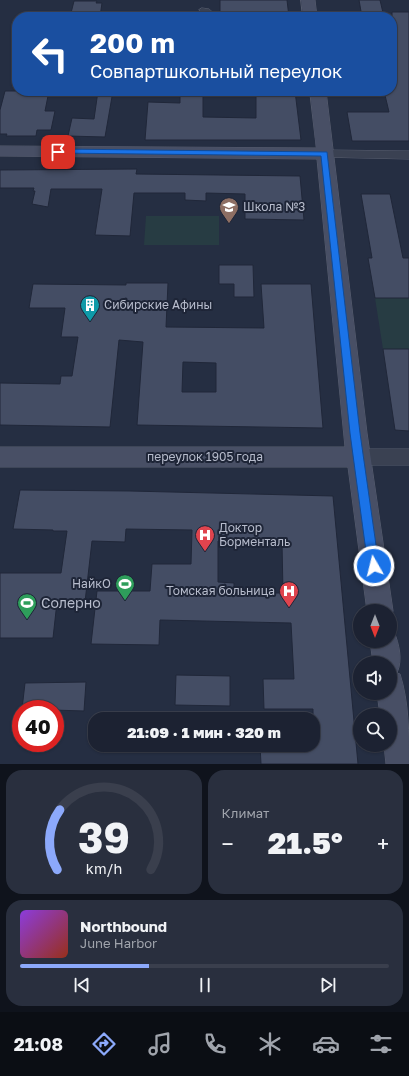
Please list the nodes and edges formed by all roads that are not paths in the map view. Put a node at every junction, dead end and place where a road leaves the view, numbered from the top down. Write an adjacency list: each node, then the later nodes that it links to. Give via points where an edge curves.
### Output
1 (308, 0): 4 (street)
2 (202, 10): 3 (lane)
3 (209, 12)
4 (309, 12)
5 (318, 96): 7 (street)
6 (0, 151): 7 (street)
7 (324, 154): 8 (street); 10 (street)
8 (409, 155)
9 (0, 457): 10 (street, переулок 1905 года)
10 (358, 457): 11 (street, переулок 1905 года); 12 (street)
11 (409, 457)
12 (379, 604)
13 (393, 700): 14 (street)
14 (404, 763)

